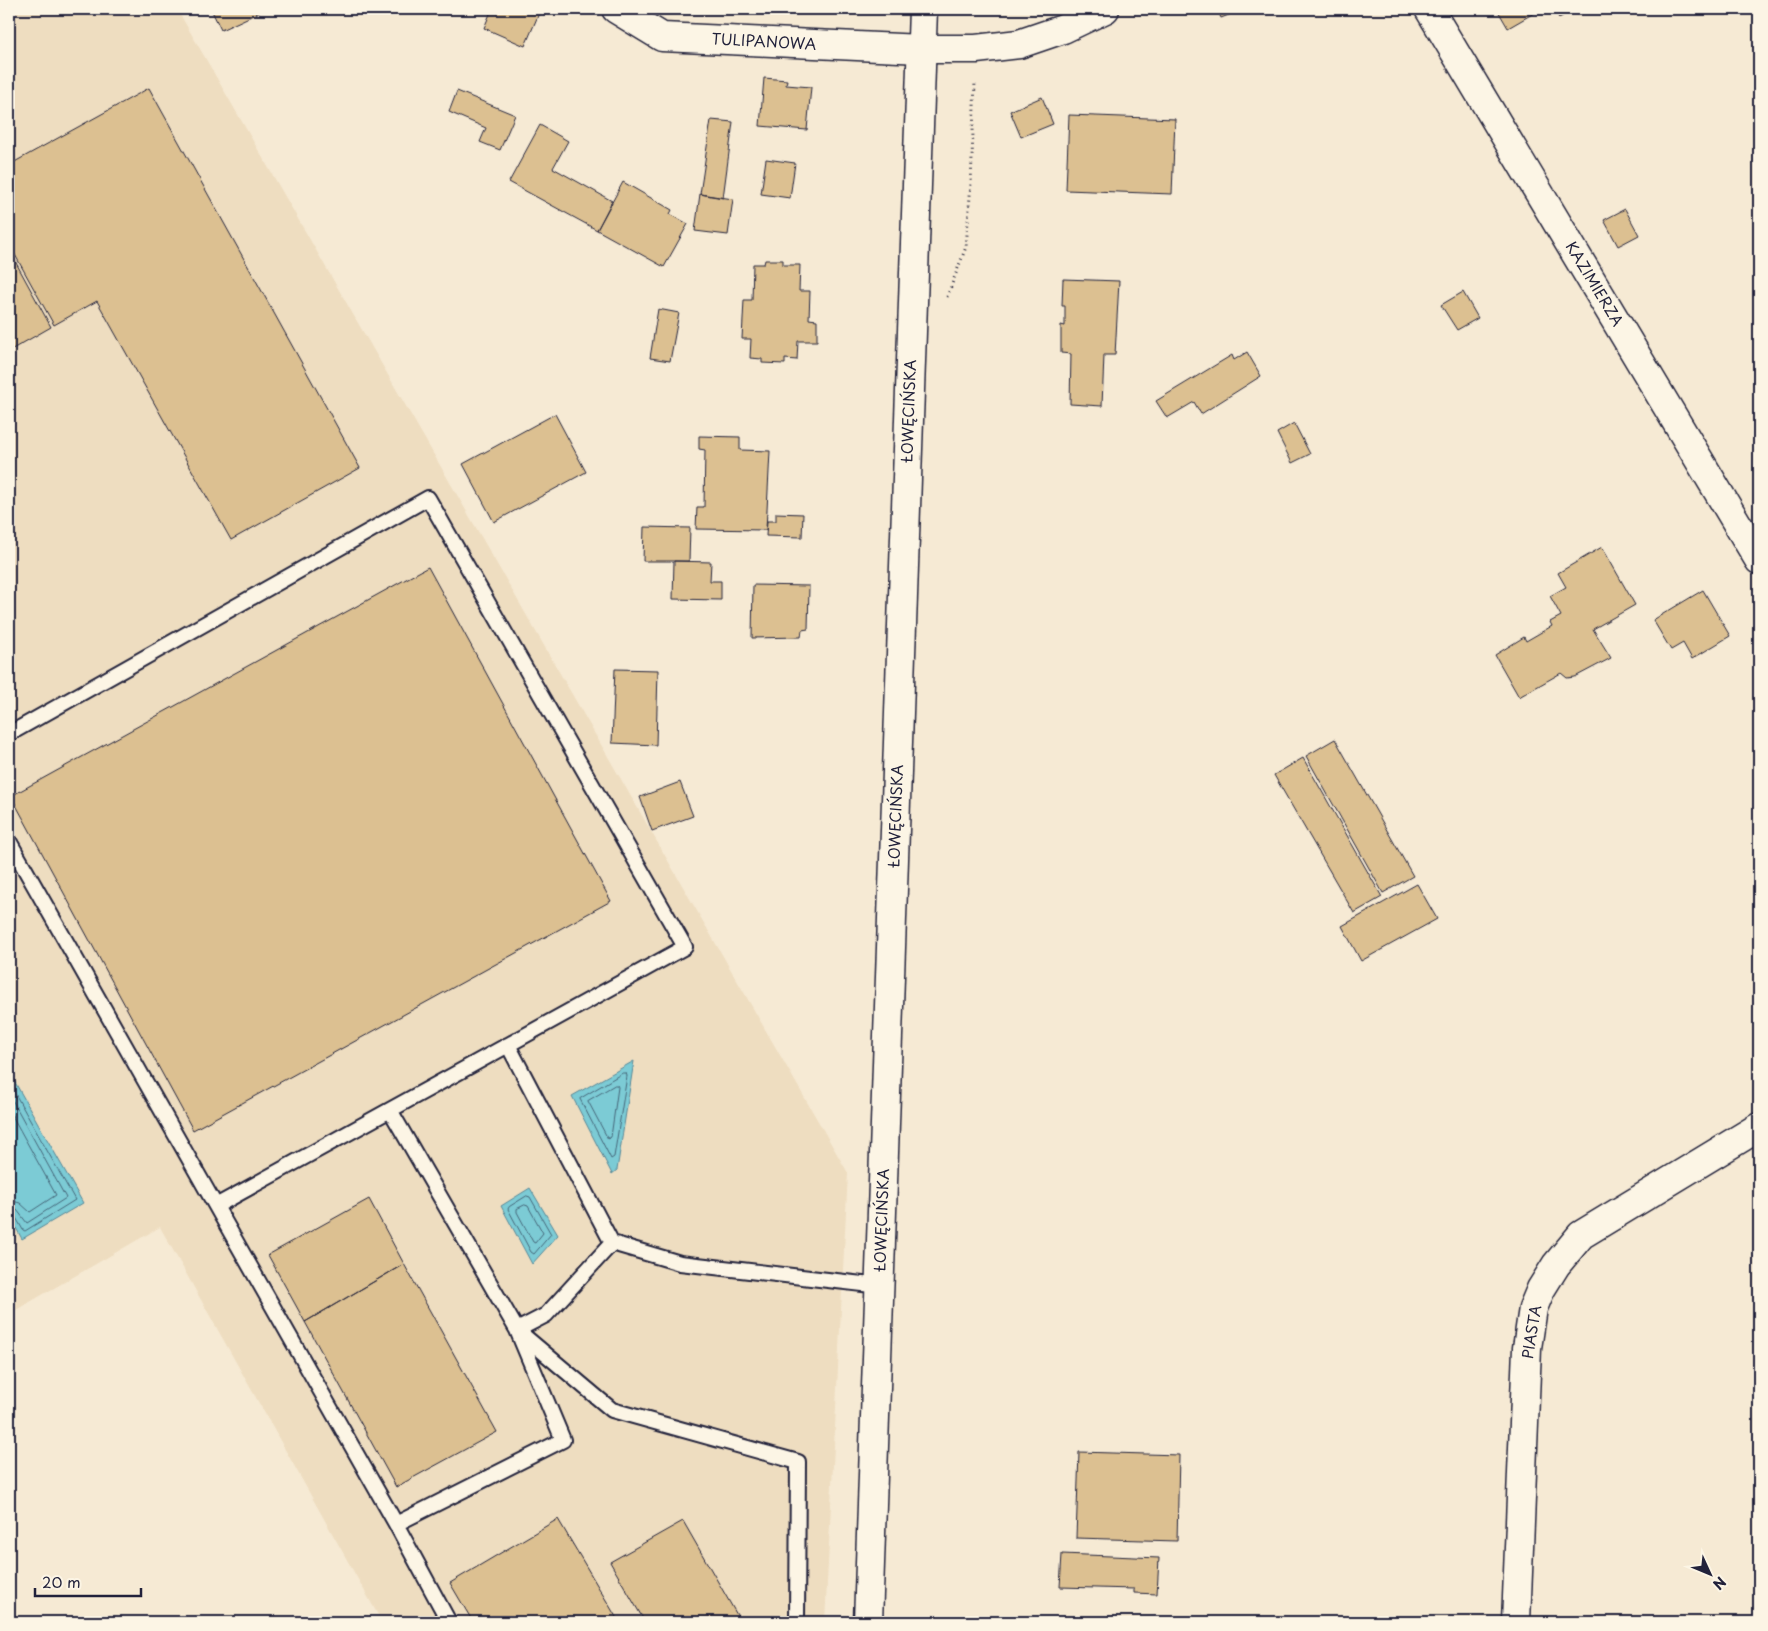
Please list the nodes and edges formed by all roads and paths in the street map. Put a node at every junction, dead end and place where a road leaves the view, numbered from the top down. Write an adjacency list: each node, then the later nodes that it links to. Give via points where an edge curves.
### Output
1 (616, 9): 5 (street, TULIPANOWA, via 662,38)
2 (923, 9): 5 (street, ŁOWĘCIŃSKA)
3 (1105, 9): 5 (street, TULIPANOWA, via 1063,29 1019,44 976,49)
4 (1429, 9): 6 (street, KAZIMIERZA)
5 (921, 49): 14 (street, ŁOWĘCIŃSKA)
6 (1759, 560)
7 (9, 734): 9 (lane, via 428,498 685,947)
8 (9, 841): 12 (lane)
9 (508, 1045): 10 (lane); 13 (lane)
10 (390, 1110): 12 (lane); 15 (lane)
11 (1759, 1127): 20 (street, PIASTA, via 1581,1235 1556,1265 1533,1308 1527,1348)
12 (216, 1206): 16 (lane)
13 (612, 1243): 14 (lane, via 680,1263); 15 (lane, via 546,1315)
14 (880, 1286): 19 (street, ŁOWĘCIŃSKA)
15 (518, 1330): 16 (lane, via 563,1440); 18 (lane, via 612,1410 798,1462)
16 (396, 1524): 17 (lane)
17 (450, 1622)
18 (797, 1622)
19 (868, 1622)
20 (1516, 1622)

